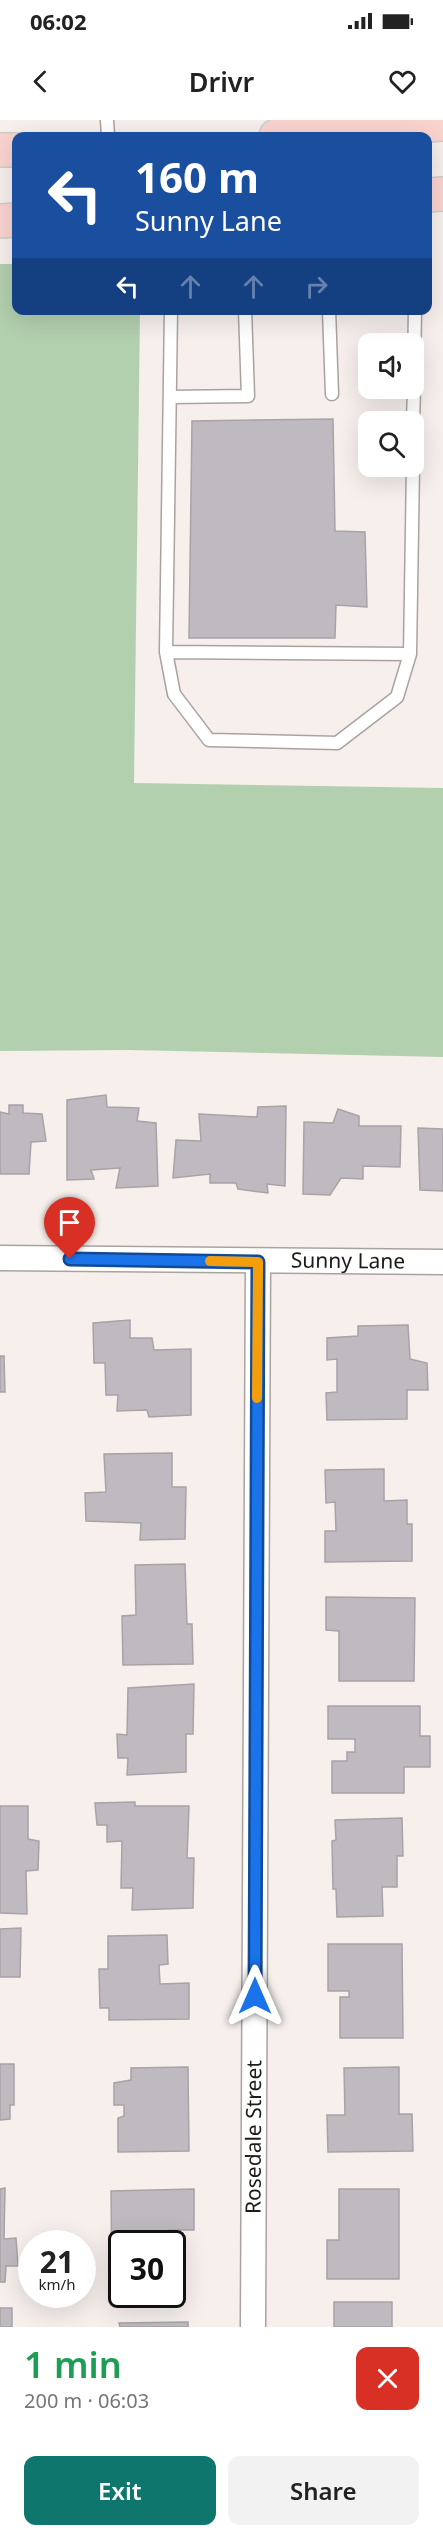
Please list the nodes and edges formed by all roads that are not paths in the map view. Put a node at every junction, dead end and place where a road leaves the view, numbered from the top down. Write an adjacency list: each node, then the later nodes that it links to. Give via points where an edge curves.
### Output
1 (443, 124): 2 (main road)
2 (332, 132)
3 (171, 315): 9 (lane)
4 (245, 315): 9 (lane, via 248,396)
5 (330, 315): 8 (lane)
6 (415, 315): 7 (lane)
7 (415, 333)
8 (332, 394)
9 (170, 397): 11 (lane)
10 (413, 477): 12 (lane)
11 (166, 652): 12 (lane); 12 (lane, via 174,693 209,740 337,743 397,697)
12 (410, 654)
13 (0, 1258): 14 (street, Sunny Lane)
14 (258, 1262): 15 (street, Sunny Lane); 16 (street, Rosedale Street)
15 (443, 1262)
16 (253, 2327)

